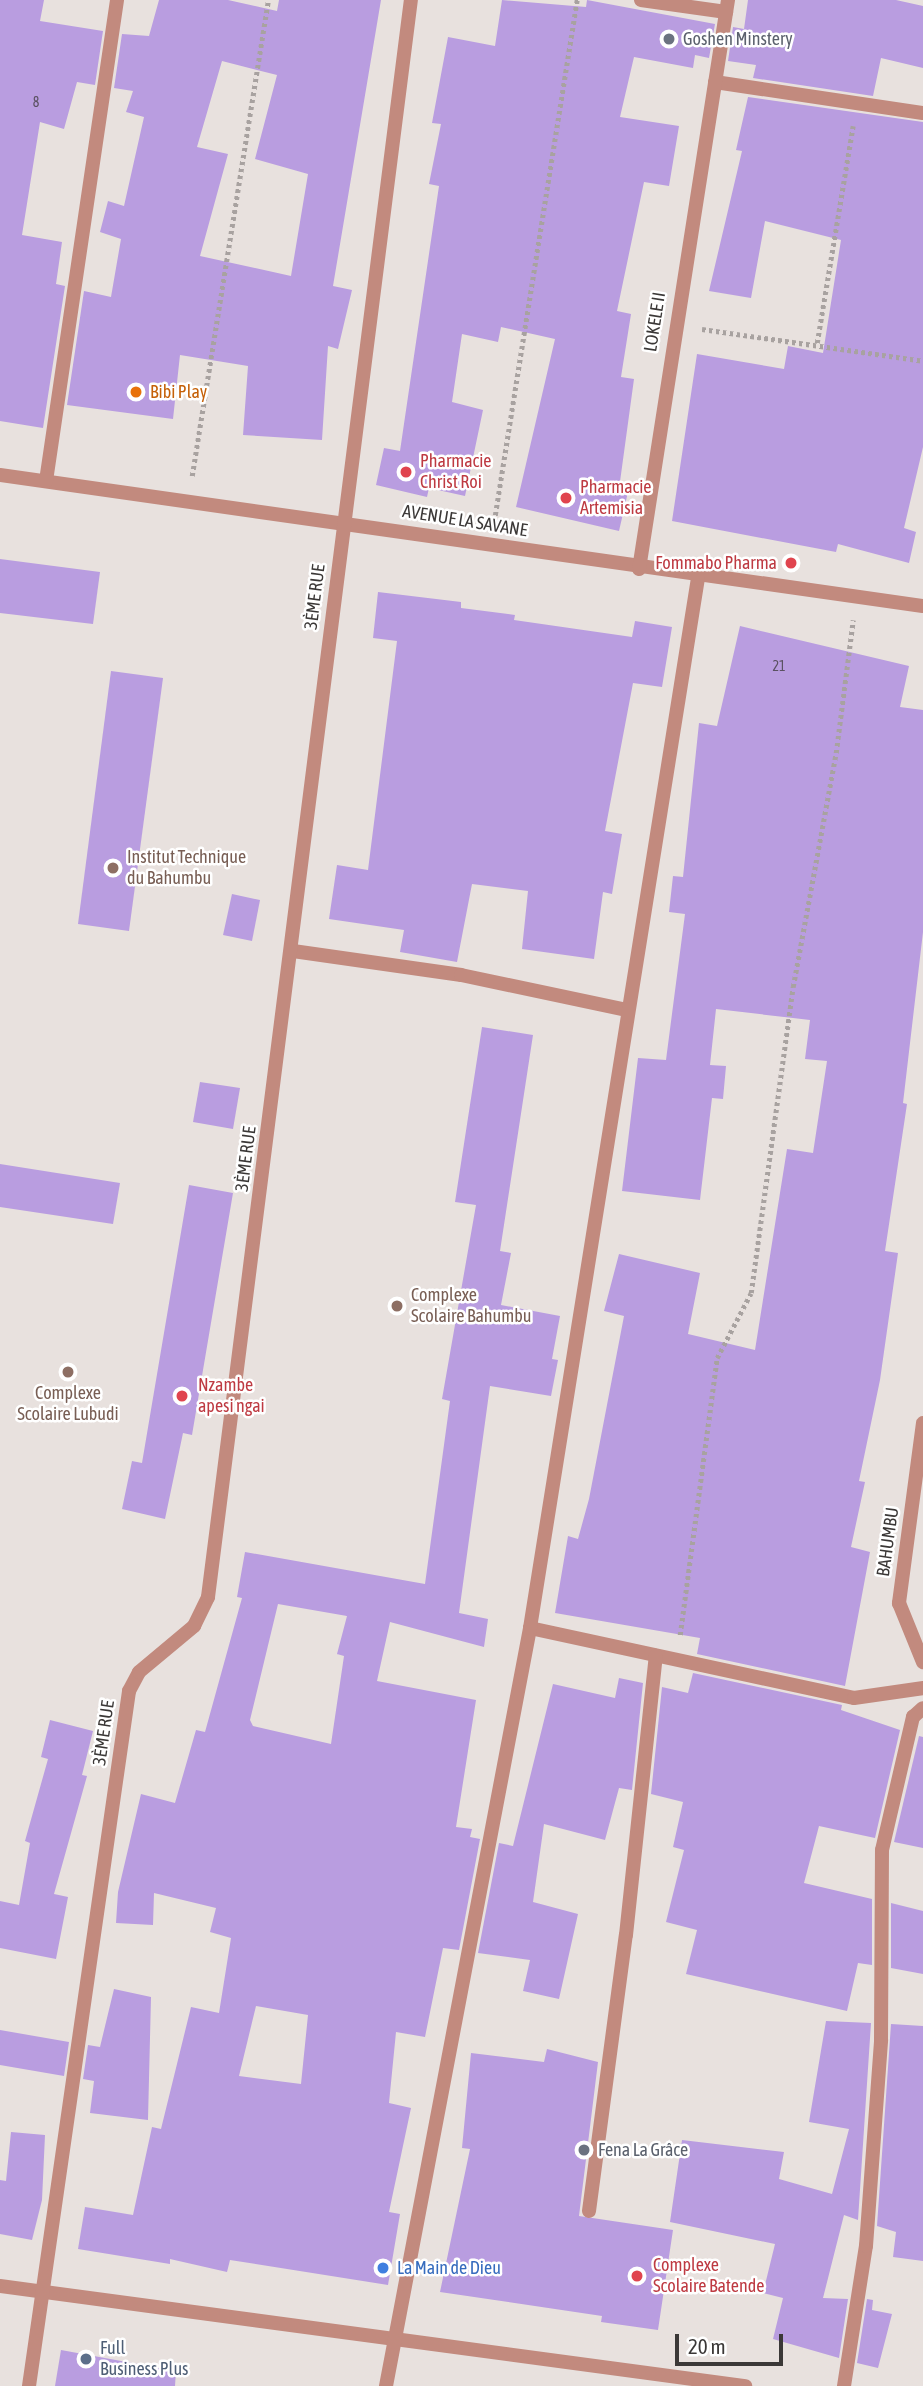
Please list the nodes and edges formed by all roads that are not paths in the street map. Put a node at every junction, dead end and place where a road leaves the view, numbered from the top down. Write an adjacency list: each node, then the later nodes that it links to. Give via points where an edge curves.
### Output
1 (117, 0): 8 (street)
2 (411, 0): 9 (street, 3ÈME RUE)
3 (640, 0): 4 (street, LOKELE II)
4 (727, 6): 5 (street, LOKELE II)
5 (715, 82): 6 (street); 10 (street, LOKELE II)
6 (923, 113)
7 (0, 475): 8 (street, AVENUE LA SAVANE)
8 (46, 481): 9 (street, AVENUE LA SAVANE)
9 (344, 522): 10 (street, AVENUE LA SAVANE); 13 (street, 3ÈME RUE)
10 (639, 569): 11 (street, AVENUE LA SAVANE)
11 (698, 578): 12 (street, AVENUE LA SAVANE); 14 (street)
12 (923, 606)
13 (293, 951): 14 (street, via 461,975); 23 (street, 3ÈME RUE, via 208,1597 194,1626 139,1672 129,1691)
14 (627, 1010): 16 (street)
15 (923, 1423): 18 (street, BAHUMBU, via 899,1603)
16 (530, 1628): 17 (street); 24 (street)
17 (656, 1656): 19 (street, via 854,1698); 21 (street, via 626,1935)
18 (923, 1662)
19 (923, 1688)
20 (923, 1708): 28 (street, via 914,1717 882,1850 881,2040 866,2246)
21 (589, 2211)
22 (0, 2286): 23 (street)
23 (44, 2291): 24 (street); 25 (street, 3ÈME RUE)
24 (393, 2336): 26 (street); 27 (street)
25 (29, 2386)
26 (386, 2386)
27 (745, 2386)
28 (844, 2386)

